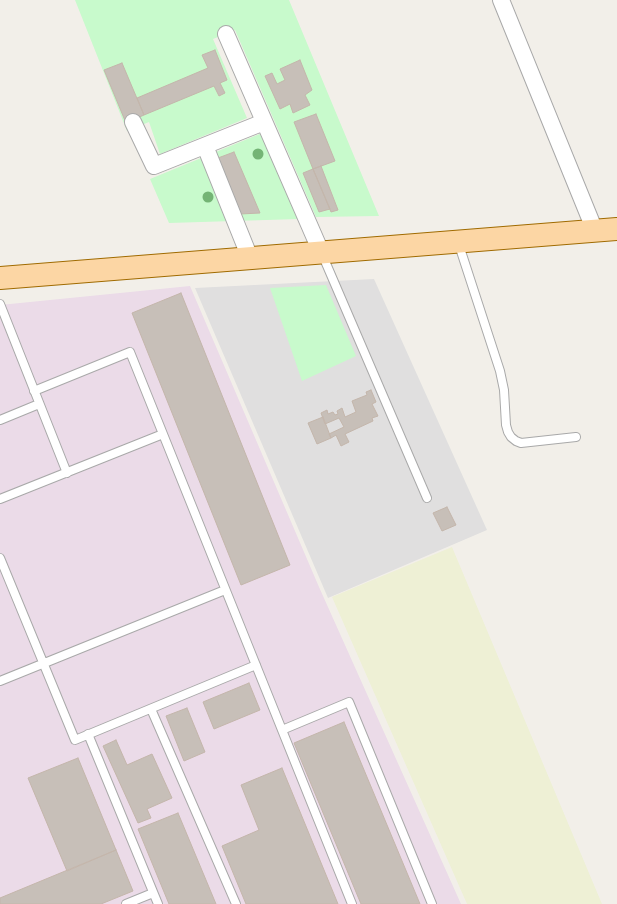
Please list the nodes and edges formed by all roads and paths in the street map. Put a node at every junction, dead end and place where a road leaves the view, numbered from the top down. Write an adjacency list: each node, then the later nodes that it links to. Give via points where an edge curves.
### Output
1 (501, 0): 7 (street)
2 (226, 34): 4 (street)
3 (133, 122): 5 (street, via 154,166)
4 (264, 122): 5 (street); 9 (street)
5 (204, 146): 10 (street)
6 (617, 229): 7 (main road)
7 (595, 231): 8 (main road)
8 (457, 242): 9 (main road); 17 (lane, via 500,371 506,425 511,437 521,443)
9 (321, 252): 10 (main road); 19 (lane)
10 (250, 258): 11 (main road)
11 (0, 278)
12 (0, 304): 13 (lane)
13 (34, 391): 14 (lane); 16 (lane, via 130,352)
14 (39, 404): 15 (lane); 18 (lane)
15 (0, 420)
16 (163, 434): 18 (lane); 22 (lane)
17 (576, 437)
18 (67, 473): 20 (lane)
19 (427, 498)
20 (0, 500)
21 (0, 558): 23 (lane)
22 (225, 590): 23 (lane); 24 (lane)
23 (43, 663): 25 (lane); 28 (lane, via 75,740)
24 (256, 665): 26 (lane); 27 (lane)
25 (0, 681)
26 (151, 709): 28 (lane); 32 (lane)
27 (282, 730): 33 (lane); 34 (lane, via 349,702)
28 (88, 734): 29 (lane)
29 (153, 893): 30 (lane); 31 (lane)
30 (126, 904)
31 (158, 904)
32 (236, 904)
33 (352, 904)
34 (432, 904)

